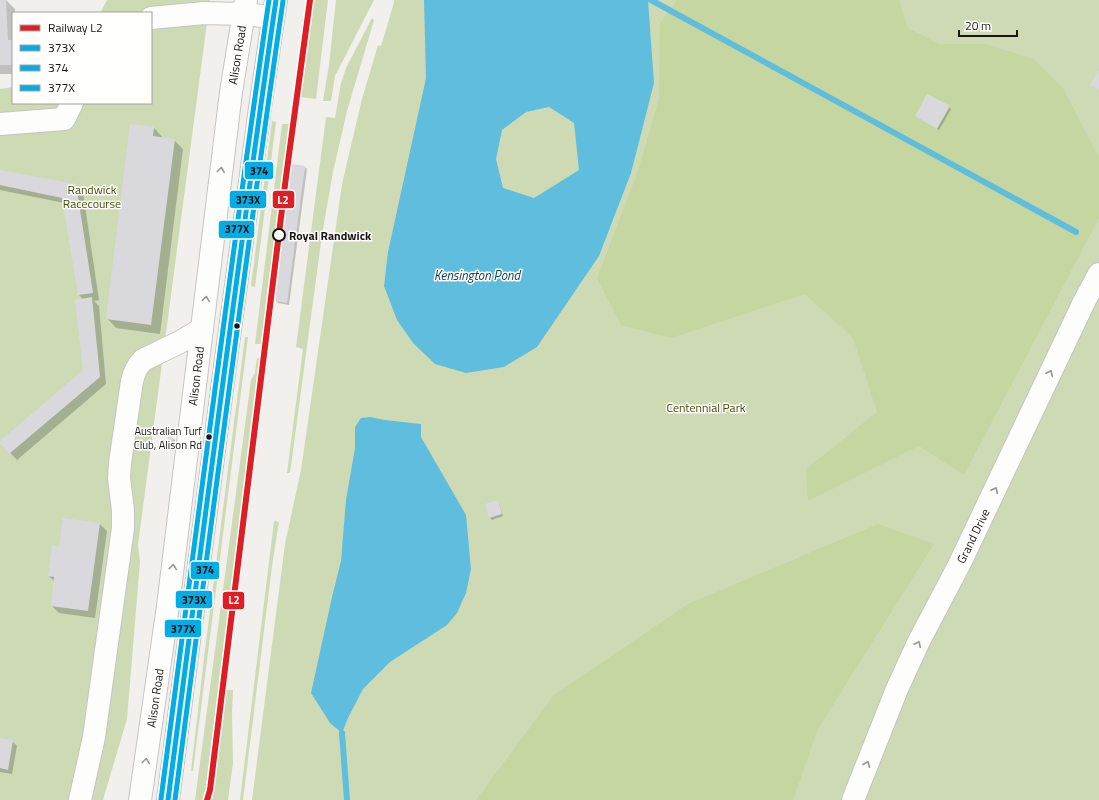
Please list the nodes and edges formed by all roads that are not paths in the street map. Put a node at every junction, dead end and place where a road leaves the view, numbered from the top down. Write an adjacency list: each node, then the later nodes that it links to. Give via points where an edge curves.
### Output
1 (244, 7): 2 (main road); 3 (main road); 7 (main road, Alison Road, one-way to 1)
2 (274, 8): 8 (main road)
3 (152, 18)
4 (72, 104): 5 (main road, via 64,119)
5 (0, 124)
6 (1099, 274): 13 (main road, Grand Drive, one-way to 6, via 919,641 959,565)
7 (202, 330): 9 (main road, via 143,360 132,381 119,478 123,528 94,737); 10 (main road, Alison Road, one-way to 7, via 168,606)
8 (172, 776): 11 (main road); 12 (main road)
9 (80, 800)
10 (140, 800)
11 (168, 800)
12 (174, 800)
13 (853, 800)

